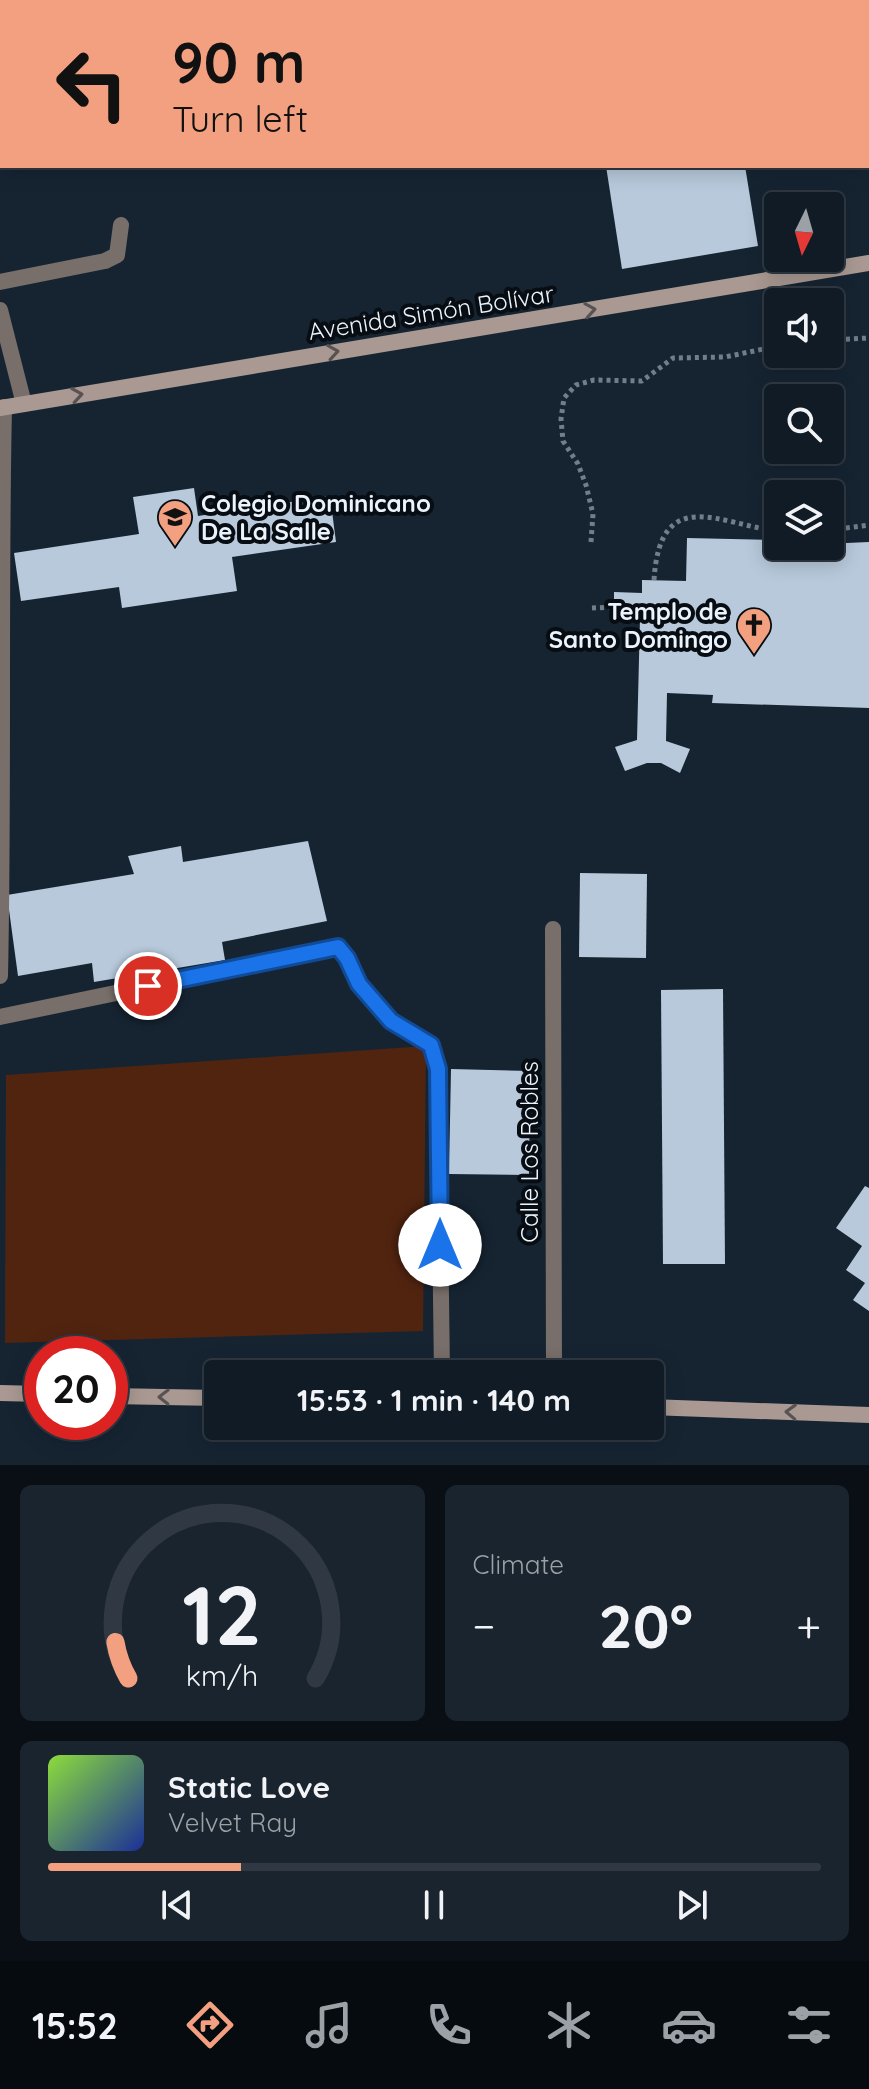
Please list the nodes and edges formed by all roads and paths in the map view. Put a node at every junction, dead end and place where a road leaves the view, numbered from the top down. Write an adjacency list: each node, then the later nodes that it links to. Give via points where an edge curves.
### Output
1 (121, 225): 3 (street, via 117,255 105,261)
2 (869, 263): 8 (main road, Avenida Simón Bolívar, one-way to 2)
3 (0, 282)
4 (0, 310): 8 (street)
5 (869, 338): 6 (path)
6 (844, 339)
7 (764, 349): 13 (path, via 725,357 673,358 642,381 594,380 576,385 564,398 563,441 586,485 593,514)
8 (24, 404): 9 (main road, Avenida Simón Bolívar)
9 (2, 408): 18 (street)
10 (869, 525): 12 (path)
11 (764, 528): 14 (path, via 710,515 678,522 664,538)
12 (844, 528)
13 (591, 542)
14 (654, 580)
15 (614, 607): 16 (path)
16 (592, 608)
17 (553, 929): 21 (street, Calle Los Robles)
18 (0, 976)
19 (0, 1017): 20 (street, via 338,947 359,984 391,1021 431,1045 438,1069)
20 (442, 1360)
21 (554, 1360)
22 (0, 1393): 23 (main road)
23 (24, 1394)
24 (128, 1396): 25 (main road, one-way to 24)
25 (204, 1398)
26 (664, 1408): 27 (main road, one-way to 26)
27 (869, 1415)

